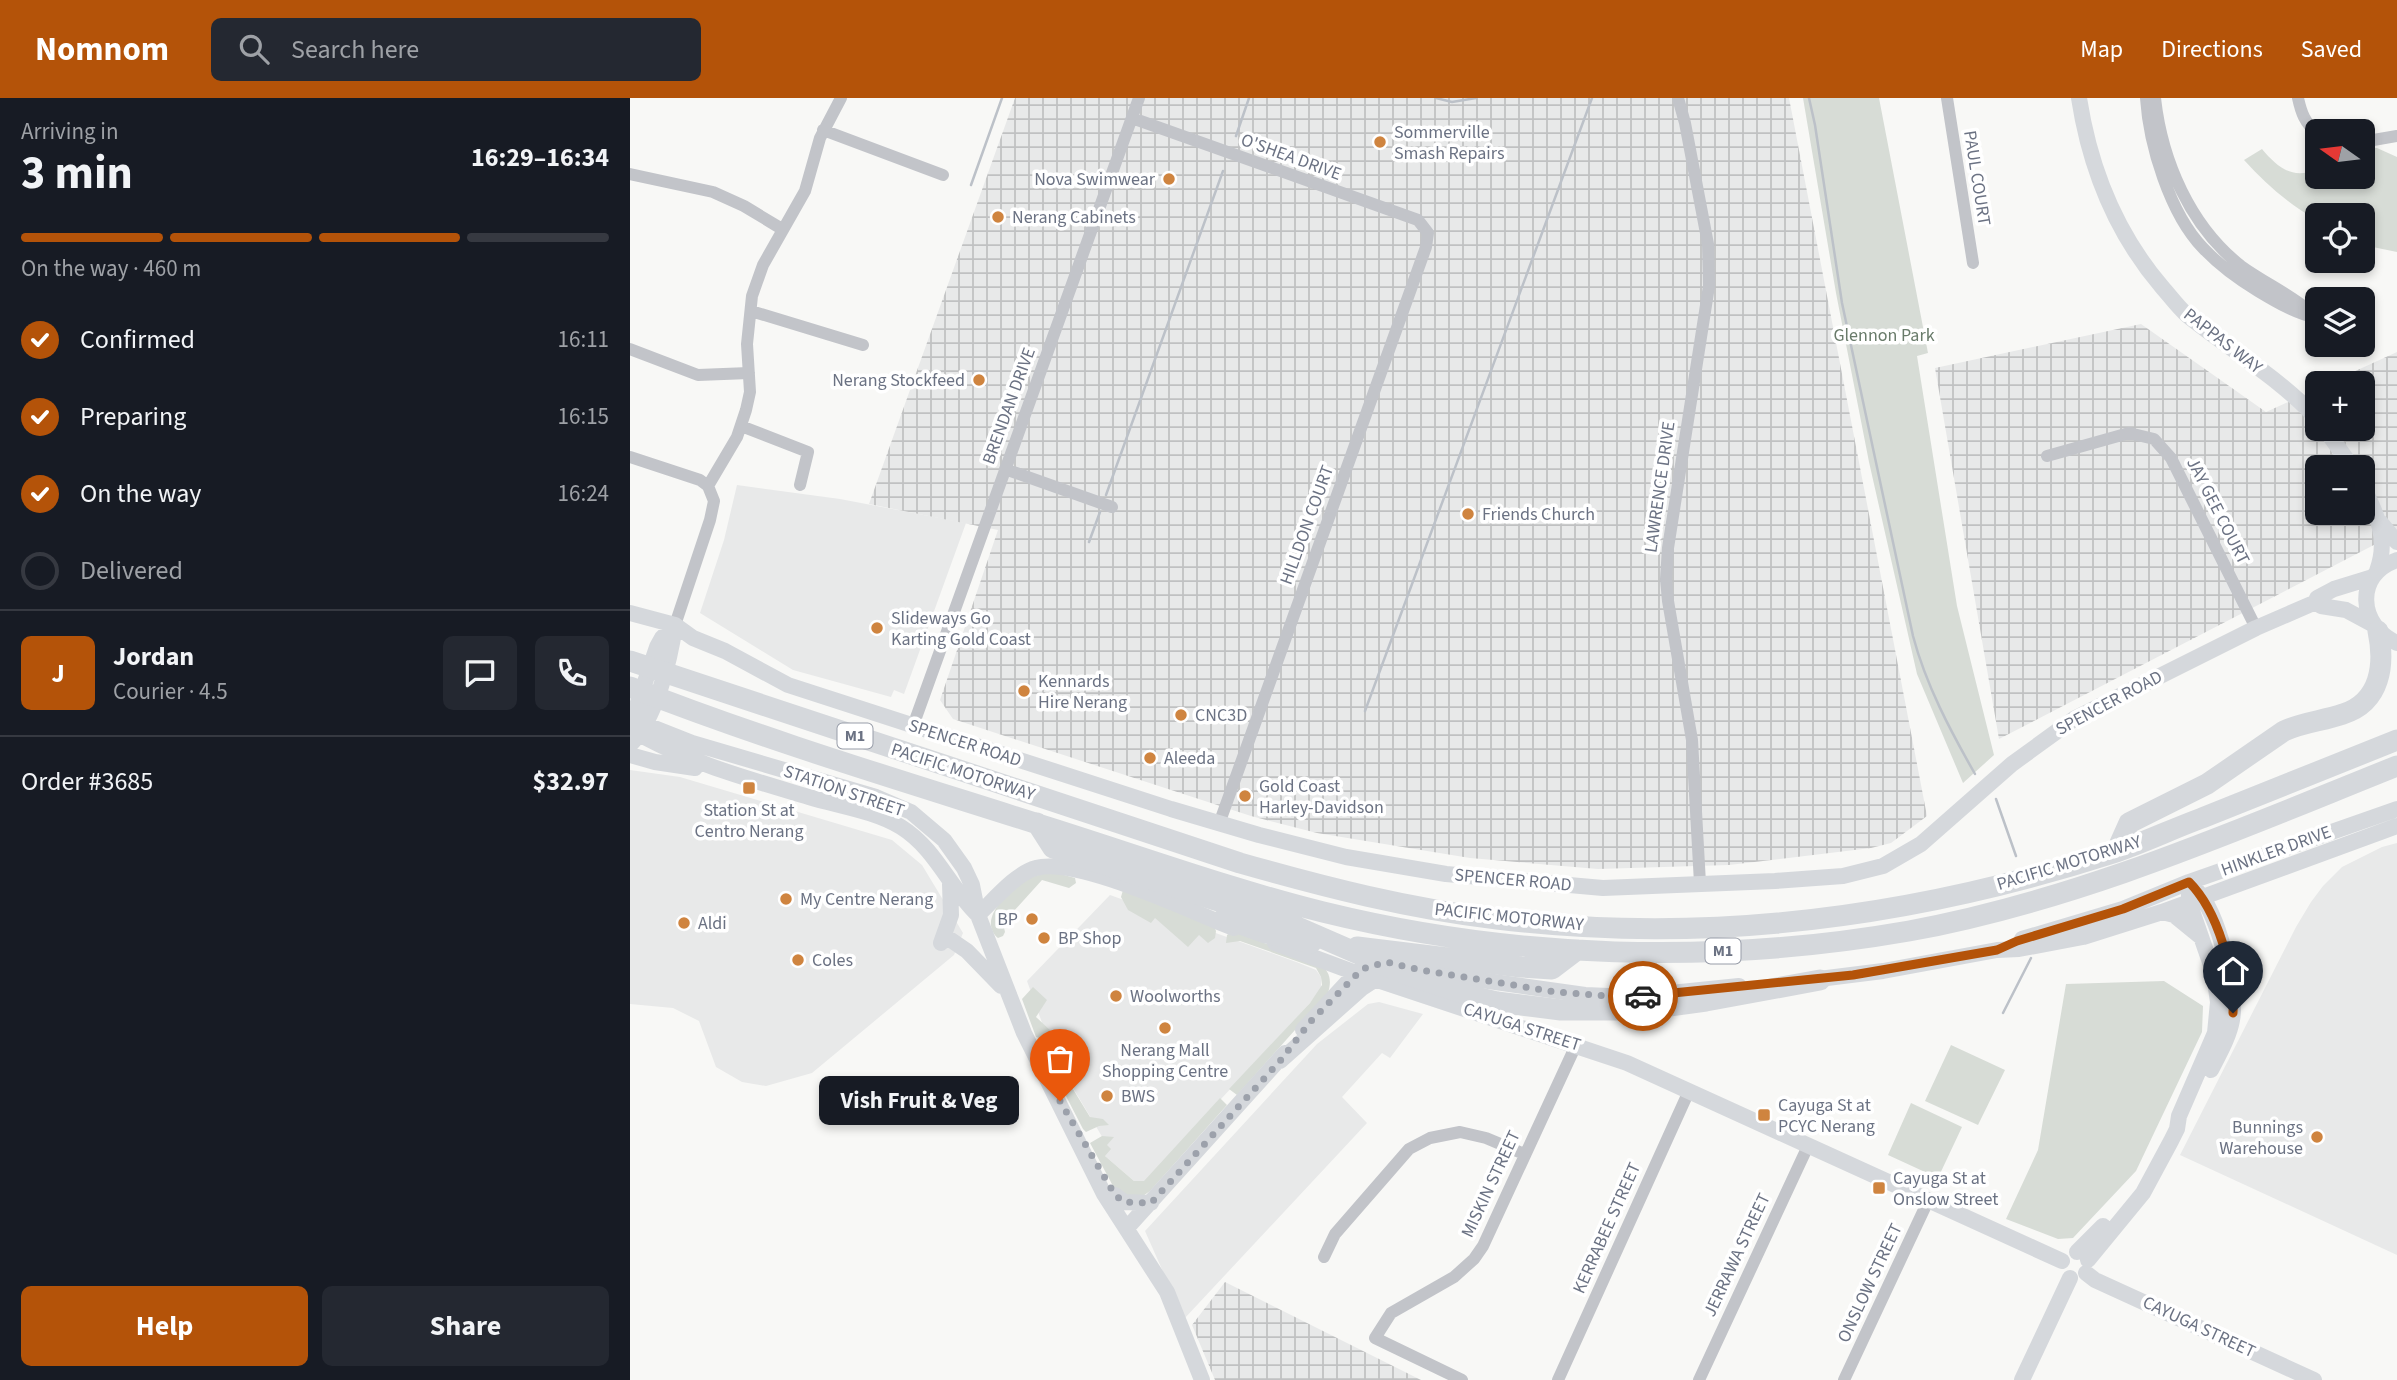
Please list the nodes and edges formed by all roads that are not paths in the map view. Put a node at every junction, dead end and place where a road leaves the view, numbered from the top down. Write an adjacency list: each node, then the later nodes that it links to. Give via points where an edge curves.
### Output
1 (841, 98): 11 (street)
2 (1139, 98): 9 (street, BRENDAN DRIVE)
3 (1678, 98): 60 (street, LAWRENCE DRIVE, via 1709,260 1666,579 1692,740)
4 (1947, 98): 18 (street, PAUL COURT)
5 (2079, 98): 25 (street, PAPPAS WAY, via 2095,167 2113,216 2147,269 2185,313)
6 (2146, 98): 21 (street, via 2161,172 2201,247 2227,271)
7 (2155, 98): 19 (street, via 2171,168 2196,217 2243,267)
8 (2298, 98): 10 (street)
9 (1132, 118): 17 (street, O'SHEA DRIVE, via 1418,220); 29 (street, BRENDAN DRIVE)
10 (2305, 119)
11 (823, 130): 15 (street); 16 (street, via 805,191)
12 (2397, 136): 13 (street)
13 (2375, 140)
14 (630, 174): 16 (street, via 719,195)
15 (943, 176)
16 (782, 229): 20 (street, via 763,265)
17 (1428, 239): 53 (street, HILLDON COURT)
18 (1973, 263)
19 (2305, 307)
20 (751, 311): 22 (street); 24 (street)
21 (2305, 315)
22 (863, 345)
23 (630, 349): 24 (street, via 698,375)
24 (749, 373): 26 (street, via 750,391)
25 (2305, 406)
26 (741, 426): 30 (street, via 808,453); 31 (street)
27 (2047, 456): 42 (street, JAY GEE COURT, via 2129,433 2154,439 2171,458)
28 (630, 457): 31 (street)
29 (1005, 469): 32 (street); 46 (street, BRENDAN DRIVE)
30 (800, 485)
31 (708, 486): 40 (street, via 714,501 710,520)
32 (1112, 507)
33 (2375, 512): 34 (street)
34 (2380, 522): 35 (street); 37 (street, via 2383,556)
35 (2397, 542)
36 (2397, 560): 37 (street, SPENCER ROAD)
37 (2375, 574): 38 (street, SPENCER ROAD, via 2322,594); 41 (street, via 2366,600)
38 (2315, 602): 41 (street, via 2346,610); 42 (street, SPENCER ROAD)
39 (630, 613): 40 (street, SPENCER ROAD)
40 (675, 625): 46 (street, SPENCER ROAD, via 788,685); 47 (street)
41 (2375, 627): 43 (street); 57 (highway, via 2382,661 2377,684 2364,703 2342,715 2284,731 2216,779 2129,824)
42 (2256, 628): 60 (street, SPENCER ROAD, via 2053,732 1921,844 1883,866 1843,876)
43 (2397, 643)
44 (630, 661): 57 (highway, PACIFIC MOTORWAY / M1, via 1240,863 1357,895 1497,919 1671,929 1821,919 1967,894)
45 (630, 687): 52 (highway, PACIFIC MOTORWAY / M1, via 814,753)
46 (913, 726): 53 (street, SPENCER ROAD)
47 (636, 731): 50 (street, STATION STREET, via 684,758); 50 (street, via 663,764); 65 (street, STATION STREET, via 876,797 911,812 954,853 974,891)
48 (2397, 740): 57 (highway, PACIFIC MOTORWAY / M1)
49 (2397, 766): 68 (highway, PACIFIC MOTORWAY / M1, via 2132,871 1971,917 1807,945 1672,953)
50 (725, 772): 58 (street, STATION STREET, via 896,824 930,852)
51 (2397, 809): 55 (street, HINKLER DRIVE)
52 (1037, 823): 68 (highway, PACIFIC MOTORWAY / M1, via 1332,914 1441,936); 74 (highway, via 1053,848 1307,930 1392,969 1471,996 1561,1010 1622,1011 1678,1006)
53 (1219, 824): 60 (street, SPENCER ROAD, via 1346,857 1446,874 1604,888)
54 (2397, 826): 56 (street, HINKLER DRIVE)
55 (2338, 830): 56 (street); 59 (street, HINKLER DRIVE)
56 (2362, 839): 61 (street, HINKLER DRIVE)
57 (2116, 852)
58 (950, 880): 65 (street, STATION STREET); 76 (street, via 952,912 944,940 986,969)
59 (2189, 882): 63 (street); 69 (street, HINKLER DRIVE)
60 (1700, 883)
61 (2236, 885): 63 (street, HINKLER DRIVE); 66 (street, via 2222,898)
62 (1162, 899): 65 (street, CAYUGA STREET, via 1099,877 1046,866 1022,874); 68 (highway, via 1266,933 1331,946 1552,969); 70 (street, CAYUGA STREET)
63 (2196, 899): 64 (street, HINKLER DRIVE); 66 (street); 67 (street)
64 (2162, 912): 67 (street, via 2174,915); 69 (street, HINKLER DRIVE, via 2083,937)
65 (978, 915): 76 (street)
66 (2215, 925): 81 (street, via 2234,994 2233,1018 2186,1119)
67 (2203, 939): 81 (street, via 2217,987 2216,1034)
68 (1577, 950)
69 (1997, 950): 74 (street, HINKLER DRIVE)
70 (1326, 962): 72 (street, CAYUGA STREET); 75 (street, via 1334,974)
71 (1421, 970): 72 (street, HINKLER DRIVE, via 1382,962); 73 (street, HINKLER DRIVE); 74 (street, HINKLER DRIVE, via 1608,996)
72 (1356, 973): 73 (street, CAYUGA STREET); 75 (street)
73 (1374, 979): 77 (street, CAYUGA STREET); 78 (street)
74 (1820, 979)
75 (1336, 993): 78 (street)
76 (1010, 996): 79 (street)
77 (1576, 1045): 80 (street, CAYUGA STREET); 83 (street, MISKIN STREET)
78 (1280, 1061): 86 (street)
79 (1049, 1082): 84 (street); 87 (street, via 1104,1194)
80 (1689, 1091): 82 (street, CAYUGA STREET); 92 (street, KERRABEE STREET)
81 (2177, 1129): 89 (street, via 2143,1193)
82 (1808, 1146): 85 (street, CAYUGA STREET); 93 (street, JERRAWA STREET)
83 (1524, 1154): 88 (street, via 1460,1132 1430,1138 1409,1149 1335,1234); 91 (street, MISKIN STREET, via 1492,1230 1474,1259 1454,1277 1391,1313 1375,1338)
84 (1115, 1195): 86 (street, via 1124,1202); 87 (street)
85 (1927, 1201): 89 (street, CAYUGA STREET, via 2062,1261 2063,1272); 94 (street, ONSLOW STREET)
86 (1151, 1203): 87 (street)
87 (1127, 1228): 90 (street, via 1167,1292)
88 (1324, 1256)
89 (2080, 1266): 95 (street); 96 (street, CAYUGA STREET, via 2095,1280)
90 (1202, 1380)
91 (1462, 1380)
92 (1558, 1380)
93 (1699, 1380)
94 (1844, 1380)
95 (2022, 1380)
96 (2314, 1380)

